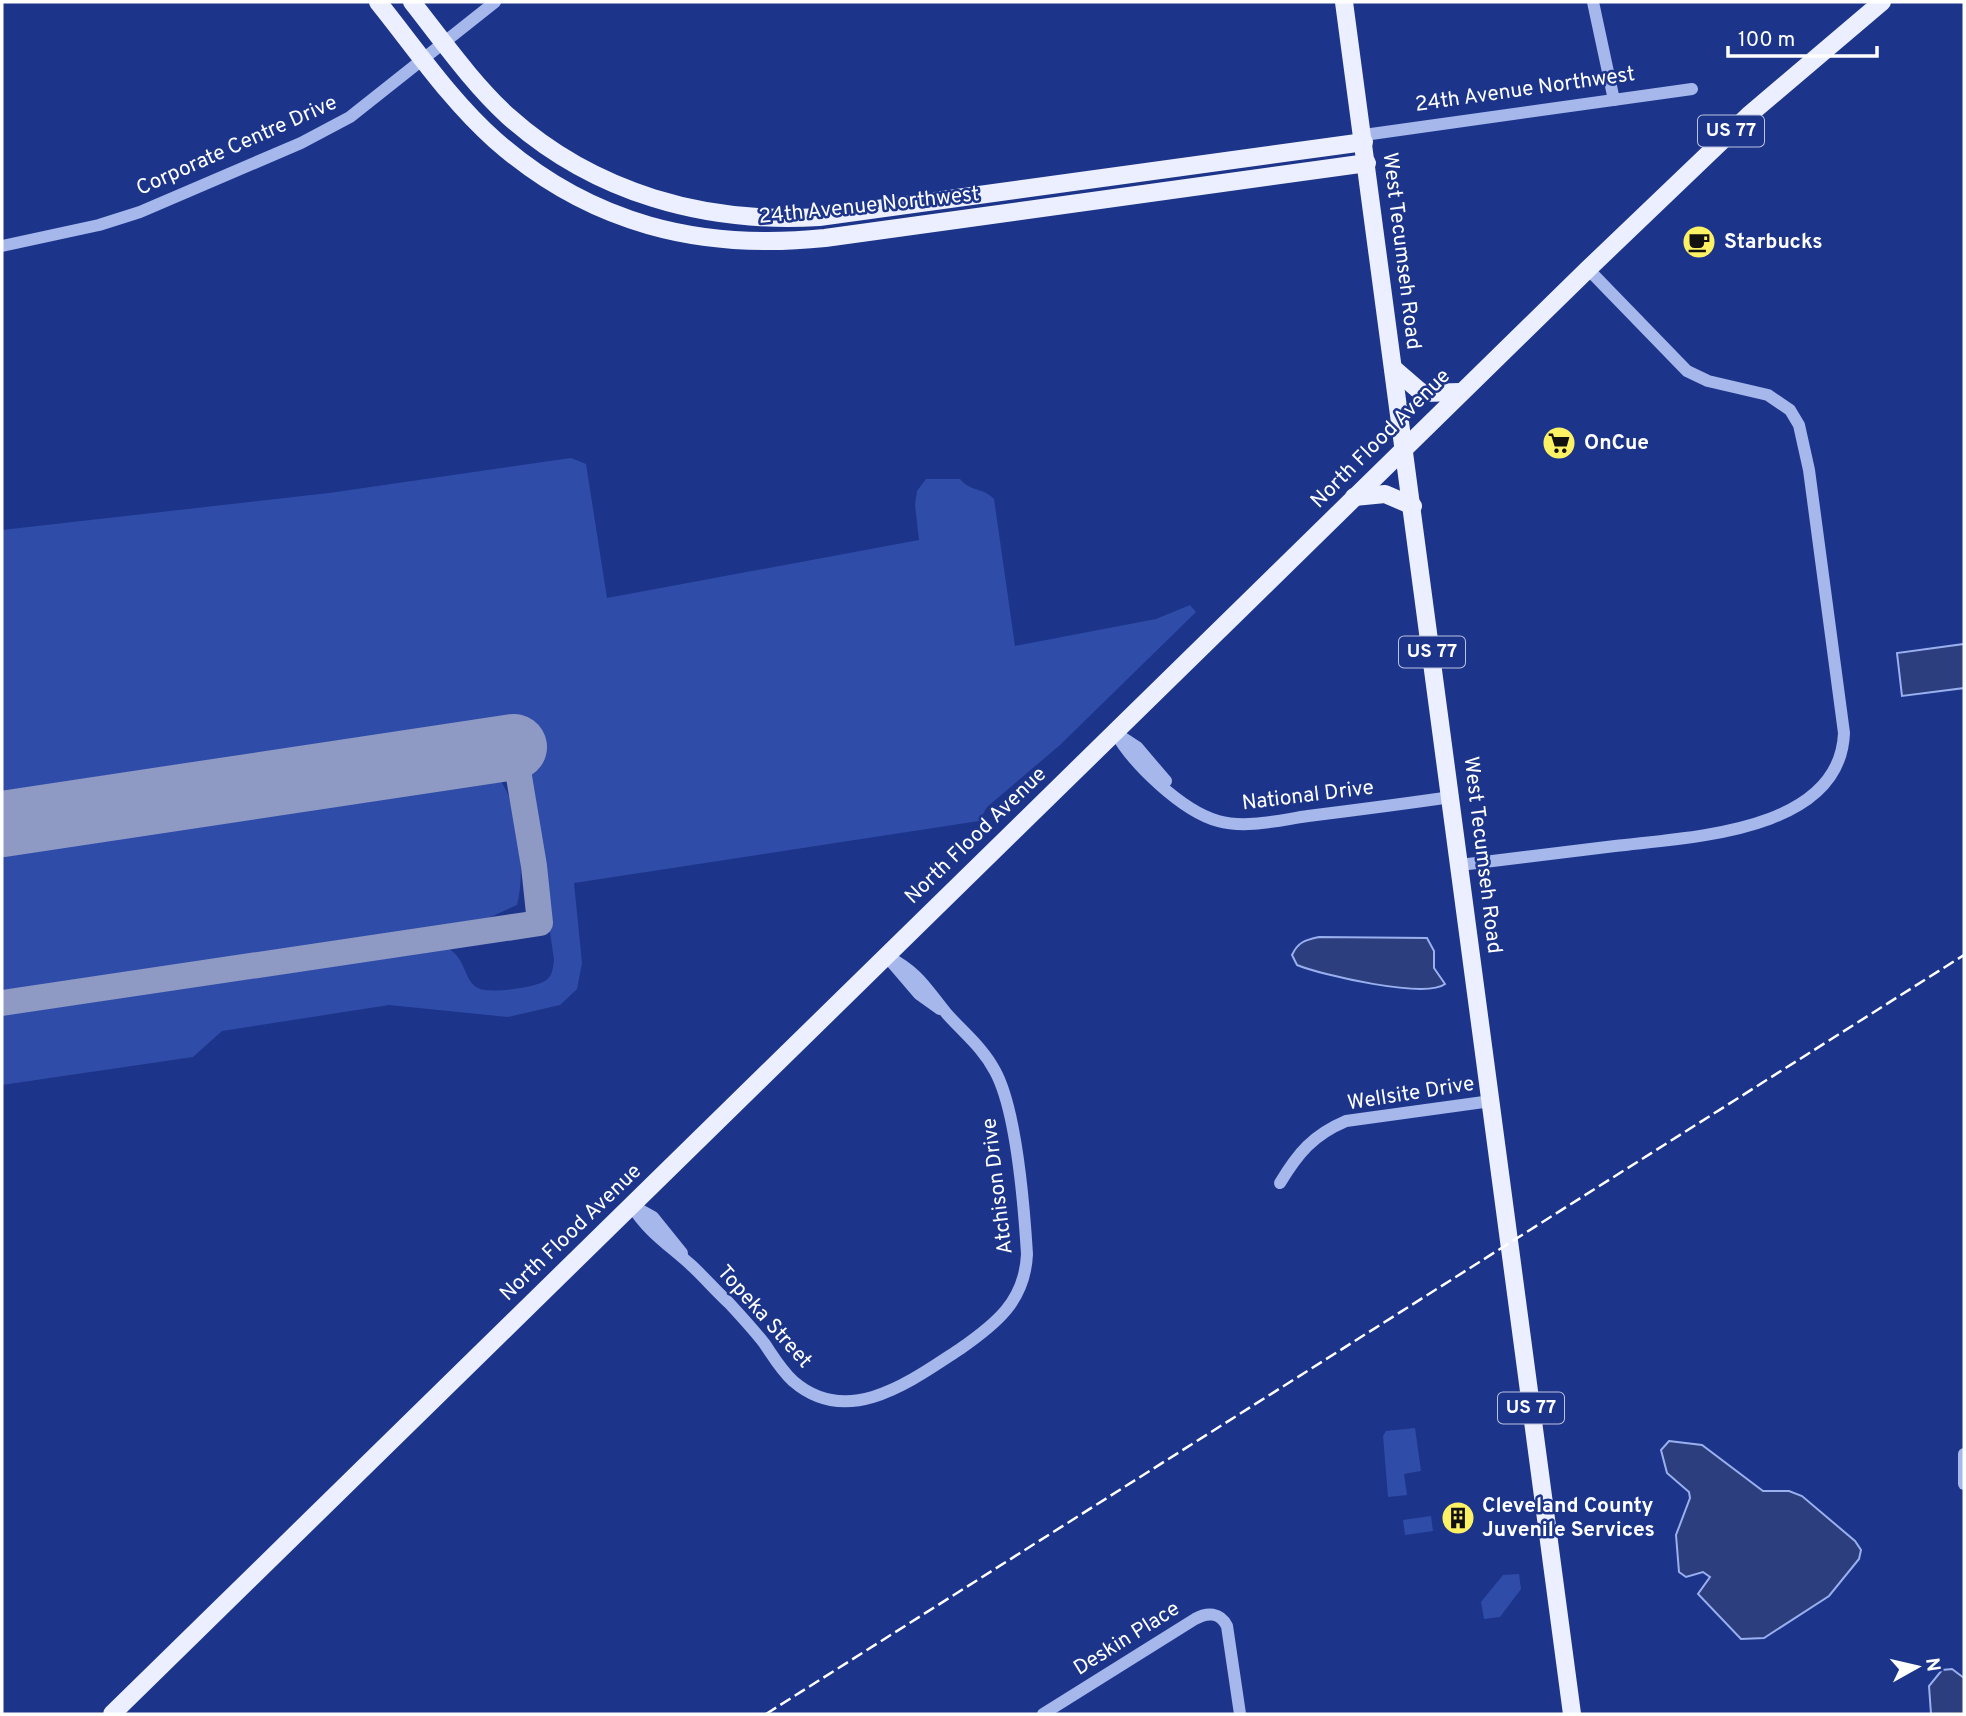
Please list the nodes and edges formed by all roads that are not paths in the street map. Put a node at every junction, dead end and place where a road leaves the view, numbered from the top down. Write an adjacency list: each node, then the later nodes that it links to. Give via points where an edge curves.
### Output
1 (378, 2): 8 (main road, 24th Avenue Northwest)
2 (412, 2): 7 (main road, 24th Avenue Northwest)
3 (495, 2): 7 (street, Corporate Centre Drive)
4 (1344, 2): 11 (main road, West Tecumseh Road)
5 (1593, 2): 10 (street)
6 (1882, 2): 14 (main road, North Flood Avenue / US 77, via 1750,114)
7 (444, 43): 8 (street, Corporate Centre Drive); 11 (main road, 24th Avenue Northwest, via 506,114 573,164 638,194 697,211 740,217 831,216)
8 (423, 58): 12 (main road, 24th Avenue Northwest, via 494,139 568,195 642,224 720,240 777,243 825,238); 13 (street, Corporate Centre Drive, via 350,117 301,143 140,212)
9 (1692, 89): 10 (street, 24th Avenue Northwest)
10 (1614, 100): 11 (street, 24th Avenue Northwest)
11 (1364, 139): 12 (main road, West Tecumseh Road)
12 (1367, 163): 15 (main road, West Tecumseh Road)
13 (2, 246)
14 (1588, 269): 16 (main road, North Flood Avenue / US 77); 22 (street, via 1687,371 1708,381 1768,395 1790,410 1799,425 1842,719 1842,755 1819,789 1789,810 1744,828)
15 (1394, 368): 16 (main road, via 1424,393); 17 (main road, West Tecumseh Road)
16 (1461, 392): 17 (main road, North Flood Avenue / US 77)
17 (1405, 447): 18 (main road, North Flood Avenue); 19 (main road, West Tecumseh Road / US 77)
18 (1354, 497): 19 (main road, via 1385,494); 20 (main road, North Flood Avenue)
19 (1413, 506): 21 (main road, West Tecumseh Road / US 77)
20 (1115, 733): 21 (street, National Drive, via 1128,755 1176,796 1206,817 1239,824); 23 (main road, North Flood Avenue)
21 (1451, 797): 22 (main road, West Tecumseh Road / US 77)
22 (1460, 865): 24 (main road, West Tecumseh Road / US 77)
23 (887, 956): 26 (main road, North Flood Avenue); 27 (street, Atchison Drive, via 898,974 947,1014 982,1051 1005,1092 1021,1195 1026,1263 1016,1299 974,1339)
24 (1491, 1101): 25 (street, Wellsite Drive, via 1346,1121 1304,1146); 33 (main road, West Tecumseh Road / US 77)
25 (1280, 1183)
26 (632, 1206): 27 (street, Topeka Street, via 653,1217 793,1381 817,1396 864,1401 891,1392); 30 (main road, North Flood Avenue)
27 (926, 1370)
28 (1964, 1454): 29 (street)
29 (1964, 1484)
30 (112, 1714)
31 (1043, 1714): 32 (street, Deskin Place, via 1210,1614 1227,1626)
32 (1240, 1714)
33 (1572, 1714)

